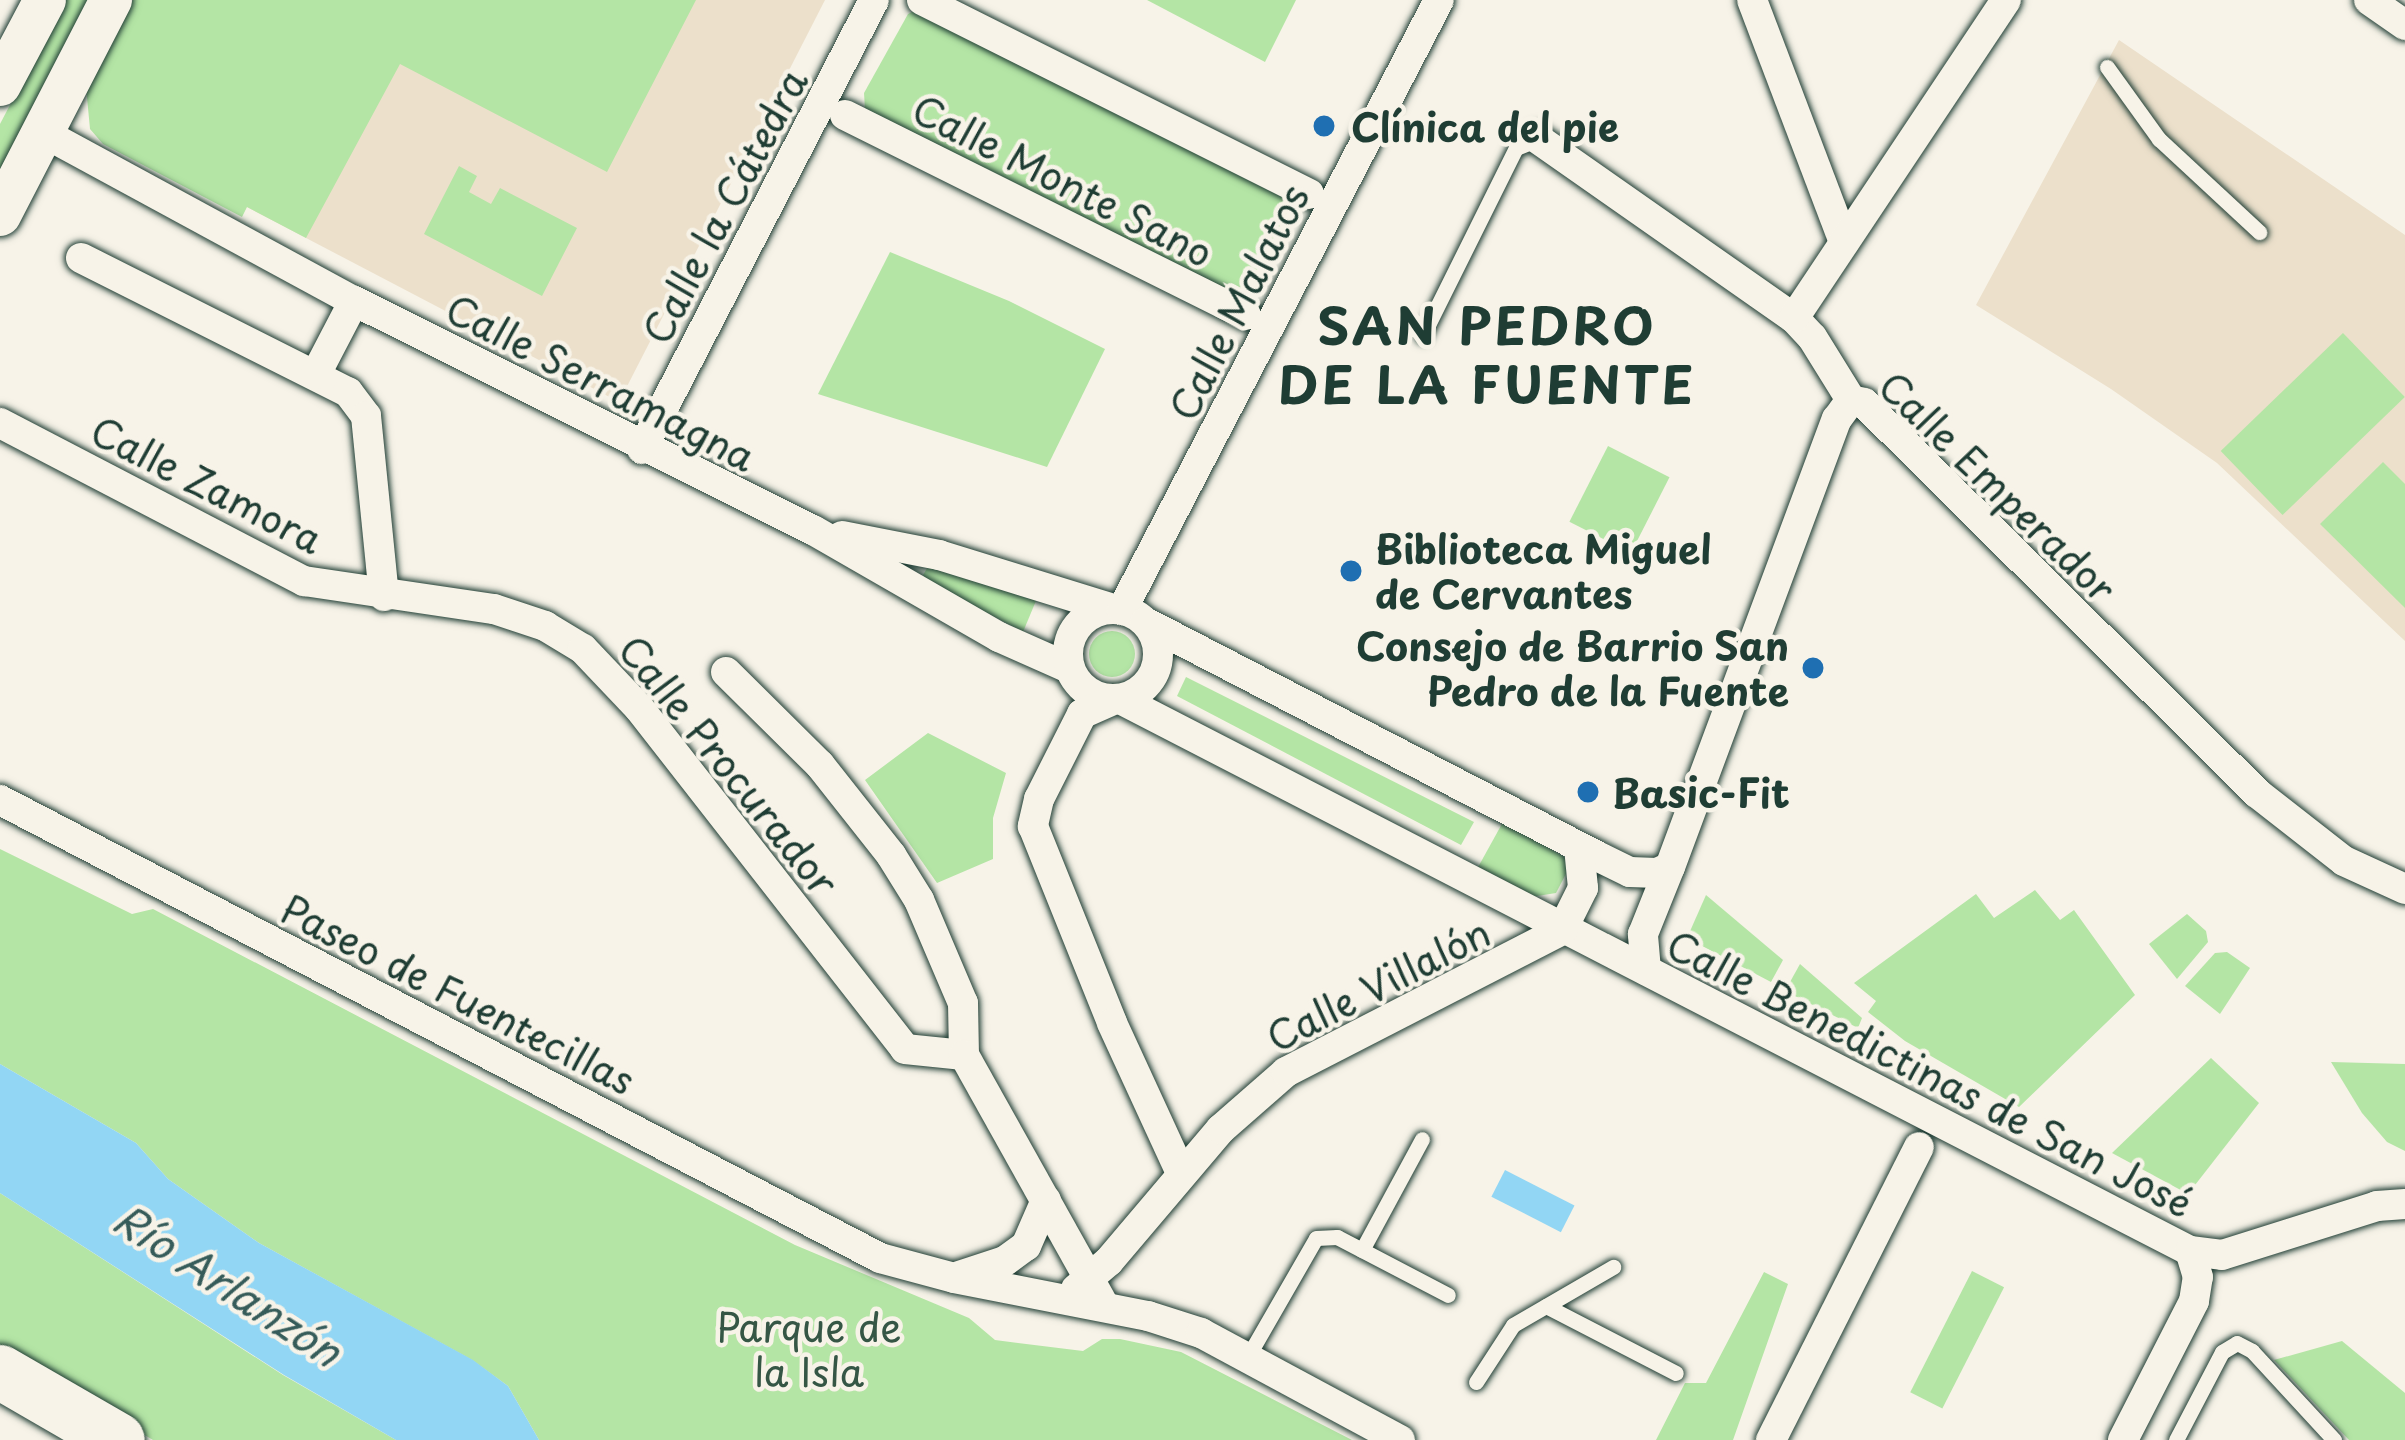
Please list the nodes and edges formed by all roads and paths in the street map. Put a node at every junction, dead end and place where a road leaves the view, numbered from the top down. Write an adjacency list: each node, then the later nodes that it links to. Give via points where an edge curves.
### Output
1 (45, 0): 11 (main road)
2 (111, 0): 13 (main road)
3 (874, 0): 27 (street, Calle la Cátedra)
4 (922, 0): 15 (street)
5 (1439, 0): 30 (street, Calle Malatos, via 1141,577)
6 (1752, 0): 18 (street)
7 (2006, 0): 18 (street)
8 (2369, 0): 9 (street)
9 (2405, 25)
10 (2108, 67): 17 (lane, via 2159,140)
11 (0, 86)
12 (845, 115): 21 (street, Calle Monte Sano)
13 (44, 133): 16 (main road); 20 (street, Calle Serramagna)
14 (1538, 139): 22 (street, Calle Emperador); 23 (lane, via 1516,148)
15 (1309, 194)
16 (0, 215)
17 (2259, 232)
18 (1844, 242): 22 (street)
19 (81, 258): 24 (street)
20 (354, 301): 24 (street); 27 (street, Calle Serramagna)
21 (1246, 315)
22 (1793, 317): 25 (street, Calle Emperador)
23 (1423, 335)
24 (316, 374): 29 (street, via 348,392 366,416)
25 (1851, 400): 36 (street, via 1837,419); 37 (street, Calle Emperador, via 1864,403 2258,793 2344,861)
26 (0, 423): 29 (street, Calle Zamora, via 304,581)
27 (642, 448): 28 (street, Calle Serramagna)
28 (813, 530): 30 (street, Calle Serramagna, via 938,555); 31 (street, Calle Serramagna)
29 (384, 596): 40 (street, Calle Procurador, via 494,609 583,649 639,708 905,1048)
30 (1130, 614): 31 (street, via 1080,622 1070,637); 33 (street, via 1158,653 1155,672); 35 (street, Calle Serramagna)
31 (1069, 668): 33 (street, via 1080,686)
32 (726, 672): 40 (street, via 820,765 910,885 963,1003)
33 (1116, 699): 38 (street); 43 (street, via 1082,714 1033,826)
34 (0, 800): 50 (street, Paseo de Fuentecillas, via 880,1258)
35 (1579, 848): 36 (street, via 1630,872); 38 (street, via 1582,887)
36 (1670, 867): 39 (street, via 1643,934)
37 (2405, 889)
38 (1562, 930): 39 (street, Calle Benedictinas de San José); 43 (street, Calle Villalón, via 1286,1072)
39 (1646, 970): 47 (street, Calle Benedictinas de San José)
40 (964, 1055): 44 (street)
41 (1422, 1139): 46 (lane)
42 (1919, 1147): 63 (street)
43 (1180, 1171): 49 (street, Calle Villalón)
44 (1046, 1200): 49 (street); 50 (street, via 1026,1246)
45 (2405, 1204): 47 (street, Calle Benedictinas de San José, via 2222,1255)
46 (1362, 1250): 51 (lane); 55 (lane, via 1327,1235 1308,1245)
47 (2190, 1251): 64 (street, via 2194,1301)
48 (1612, 1267): 54 (lane)
49 (1092, 1276): 52 (street, Calle Villalón); 53 (street)
50 (953, 1278): 52 (street, Paseo de Fuentecillas)
51 (1448, 1295)
52 (1058, 1298): 53 (street, Paseo de Fuentecillas)
53 (1104, 1306): 55 (street, Paseo de Fuentecillas, via 1201,1333)
54 (1546, 1306): 57 (lane); 58 (lane, via 1502,1335)
55 (1247, 1358): 62 (street, Paseo de Fuentecillas)
56 (0, 1372): 61 (highway)
57 (1676, 1373)
58 (1476, 1382)
59 (0, 1413): 60 (highway)
60 (46, 1440)
61 (118, 1440)
62 (1400, 1440)
63 (1771, 1440)
64 (2122, 1440)
65 (2176, 1440): 66 (lane, via 2222,1352 2237,1343)
66 (2334, 1440)

